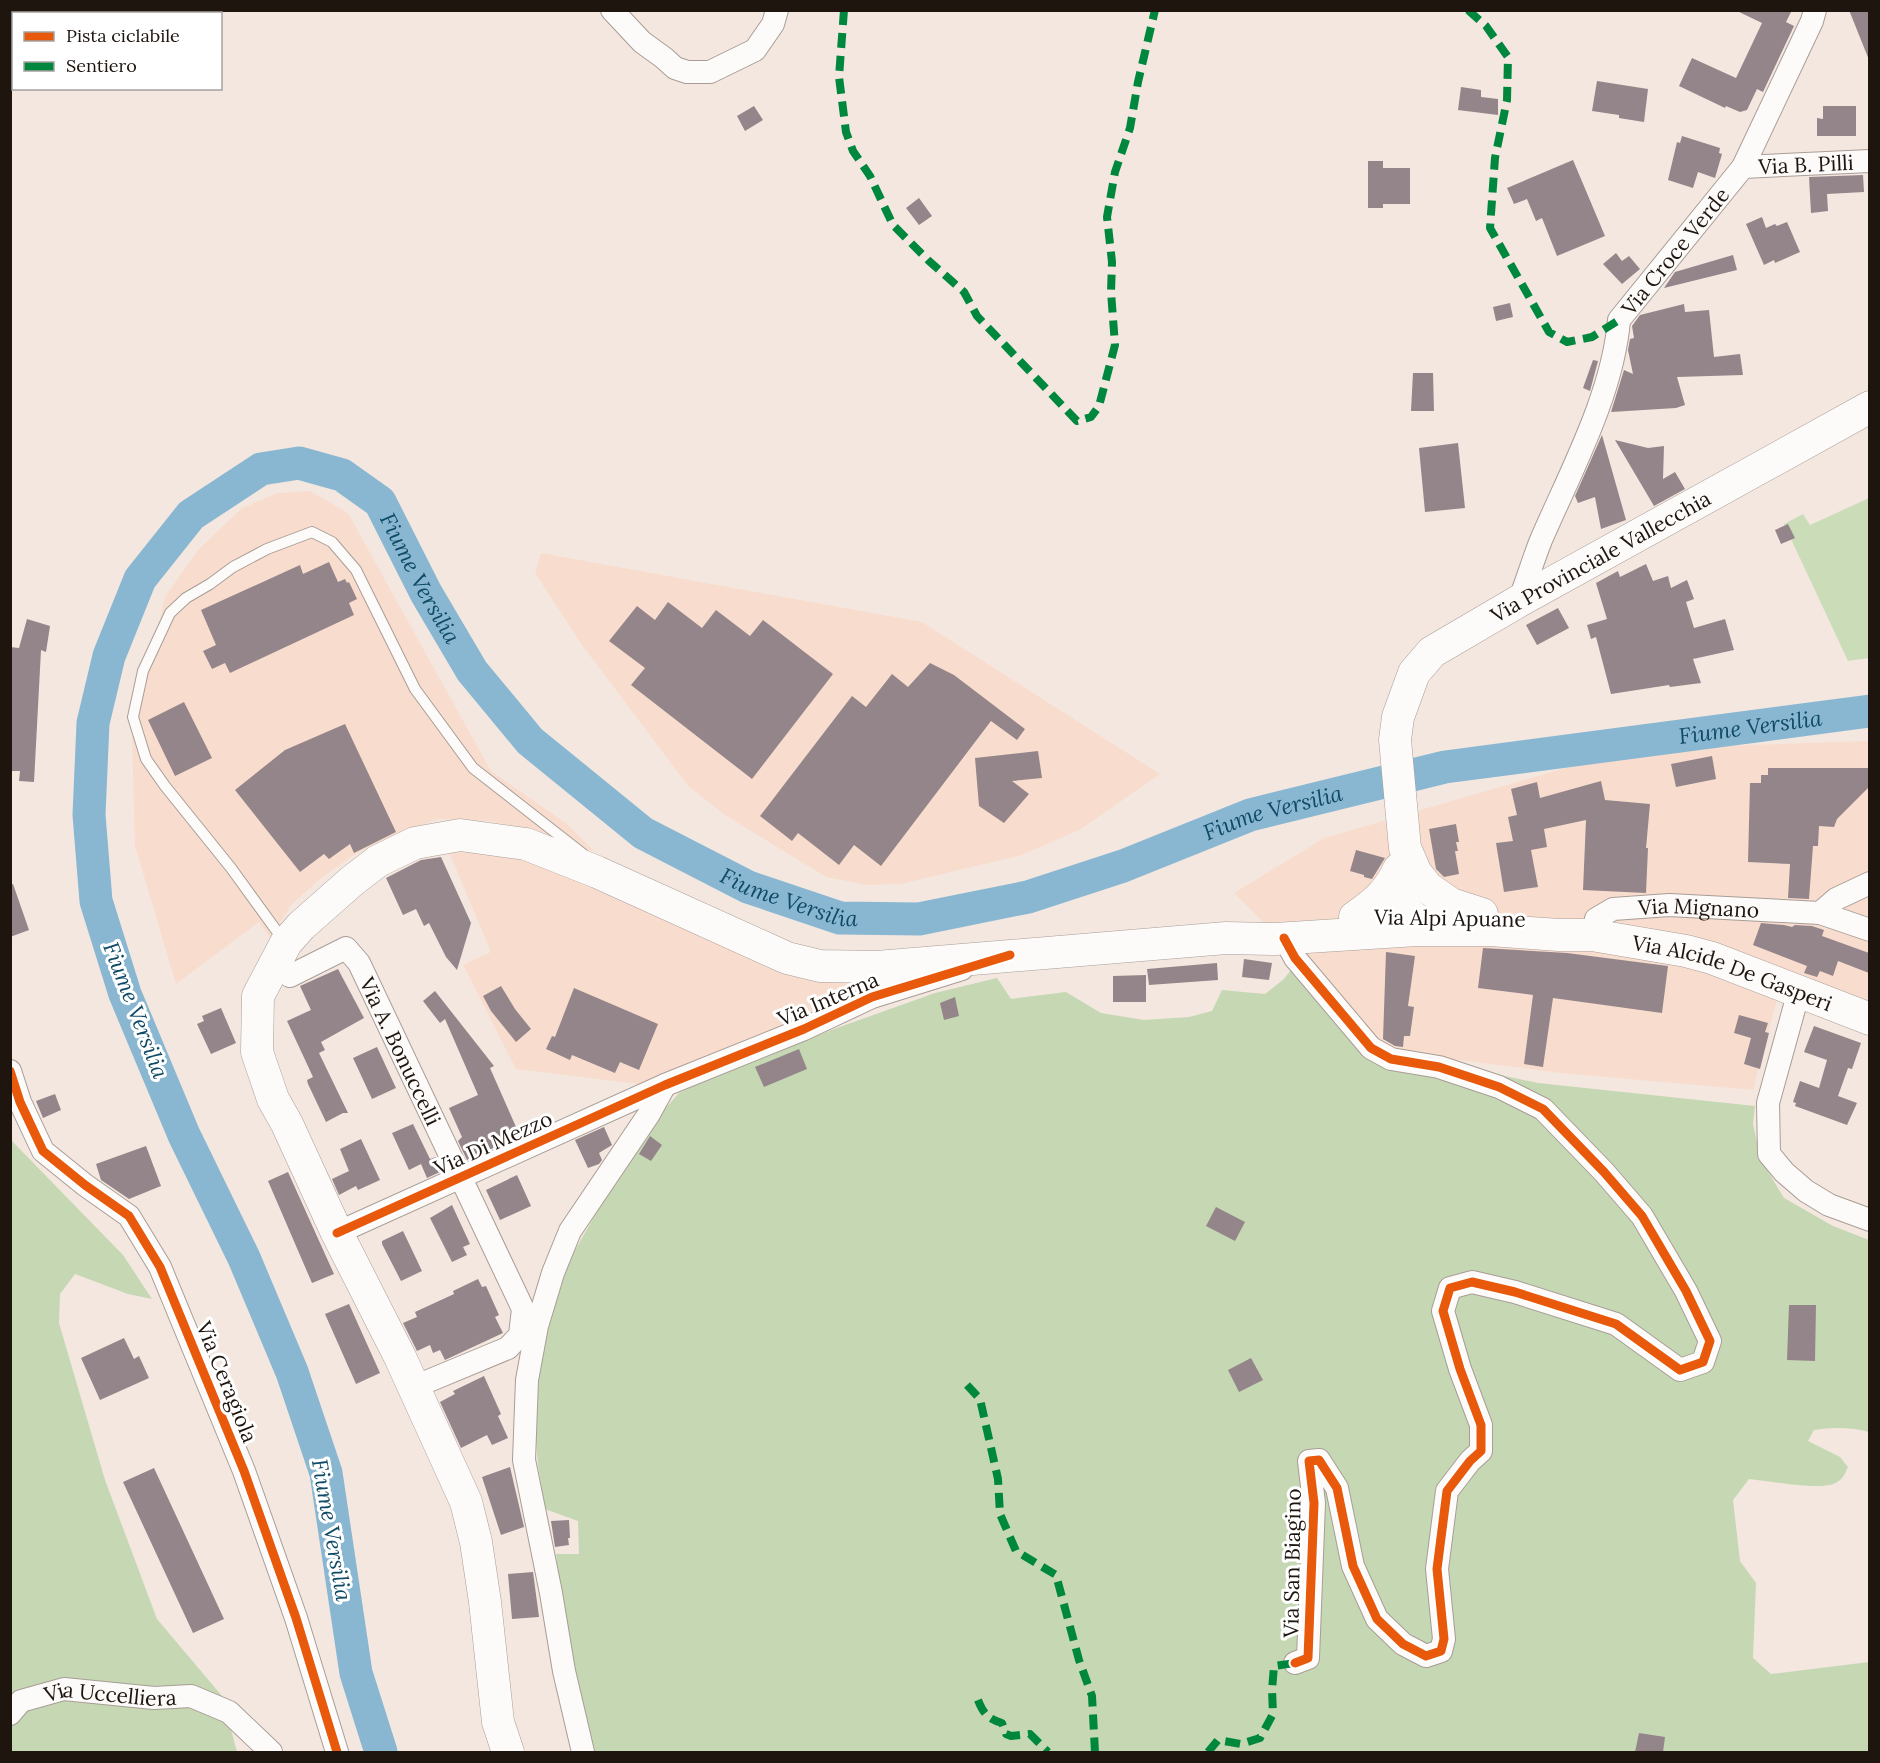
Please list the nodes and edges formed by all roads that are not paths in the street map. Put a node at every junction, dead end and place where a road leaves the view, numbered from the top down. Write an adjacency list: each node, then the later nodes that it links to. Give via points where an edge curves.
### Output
1 (612, 10): 2 (street, via 642,42 675,68 710,72 755,50 773,24)
2 (777, 10)
3 (1815, 10): 5 (street, Via Croce Verde)
4 (1869, 161): 5 (street, Via B. Pilli)
5 (1743, 167): 7 (street, Via Croce Verde, via 1619,320 1617,347 1598,406 1540,542)
6 (1869, 407): 7 (main road, Via Provinciale Vallecchia)
7 (1520, 601): 8 (main road, Via Provinciale Vallecchia, via 1432,652 1414,673 1398,717 1395,740)
8 (1404, 837): 10 (main road, via 1416,873); 12 (main road, via 1399,868)
9 (597, 872): 21 (main road, via 526,844 460,835 415,843 378,861 352,881); 21 (lane, via 583,853 472,768 415,689 356,570 332,542 312,532 233,567 170,613 143,671 133,717 146,759); 22 (main road, via 787,958 820,966 877,967)
10 (1424, 883): 15 (main road); 16 (main road, via 1443,900)
11 (1869, 883): 13 (street, via 1836,899)
12 (1391, 885): 14 (main road, via 1375,904); 15 (main road)
13 (1820, 913): 17 (street, Via Mignano); 18 (street, Via Mignano, via 1669,905 1622,907 1596,919)
14 (1355, 917): 15 (main road, Via Alpi Apuane); 19 (main road, Via Alpi Apuane, via 1284,925)
15 (1413, 922): 16 (main road, Via Alpi Apuane); 20 (main road)
16 (1486, 922): 18 (main road, Via Alpi Apuane, via 1559,936)
17 (1869, 930)
18 (1592, 935): 24 (main road, Via Alcide De Gasperi, via 1704,956)
19 (1240, 938): 20 (main road); 22 (main road)
20 (1284, 938): 32 (street, Via San Biagino, via 1295,958 1371,1048 1391,1059 1439,1067 1489,1084 1543,1109 1642,1216 1710,1341 1703,1362 1680,1370 1616,1324 1472,1282 1450,1288 1443,1311 1481,1425 1481,1451 1447,1491 1437,1569 1444,1640 1441,1651 1426,1656 1403,1644 1377,1619 1353,1566 1336,1488 1319,1460 1309,1461 1314,1503 1308,1658)
21 (286, 943): 30 (main road, via 258,996 257,1052 273,1099)
22 (1010, 955): 27 (street, Via Interna, via 872,997)
23 (290, 975): 28 (street, Via A. Bonuccelli, via 346,948 359,963)
24 (1799, 991): 25 (main road, Via Alcide De Gasperi); 29 (street, via 1768,1103 1770,1154 1806,1191 1829,1205)
25 (1869, 1019)
26 (10, 1071): 35 (street, Via Ceragiola, via 43,1151 129,1216 160,1267 244,1471 296,1618)
27 (665, 1085): 28 (street, Via Di Mezzo); 37 (street, via 570,1231 537,1326 527,1380 524,1460)
28 (460, 1176): 30 (street, Via Di Mezzo); 31 (street, Via A. Bonuccelli, via 523,1309 520,1335 508,1348 426,1382)
29 (1869, 1220)
30 (337, 1233): 31 (main road)
31 (415, 1392): 36 (main road, via 466,1502 485,1602 498,1722)
32 (1295, 1663)
33 (10, 1714): 34 (street, Via Uccelliera, via 21,1701 64,1689 154,1698 191,1696 229,1712)
34 (271, 1752)
35 (337, 1752)
36 (508, 1752)
37 (583, 1752)

